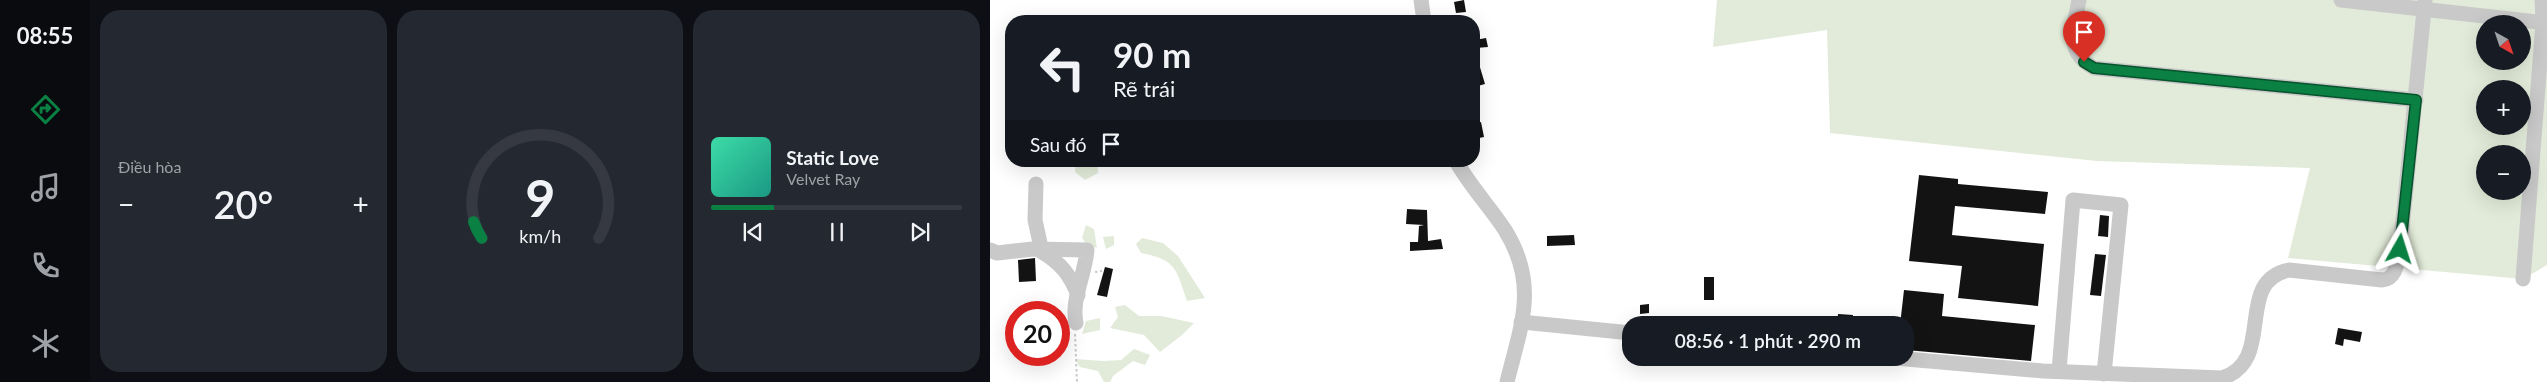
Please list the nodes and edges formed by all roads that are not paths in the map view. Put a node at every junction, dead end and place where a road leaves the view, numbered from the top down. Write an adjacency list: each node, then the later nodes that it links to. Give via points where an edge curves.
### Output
1 (1420, 0): 6 (street)
2 (2080, 0): 8 (street, via 2074,43 2081,58 2094,68)
3 (2341, 0): 5 (street)
4 (2542, 0): 7 (street)
5 (2425, 4): 7 (street); 8 (street)
6 (1423, 15)
7 (2545, 23): 13 (street)
8 (2416, 100): 20 (street, via 2400,249 2395,272 2390,277 2382,280 2289,270 2269,278 2260,294 2246,361 2229,376)
9 (1460, 167): 15 (street, via 1518,254 1525,281)
10 (1036, 184): 11 (street, via 1035,220)
11 (1041, 249): 12 (street, via 997,253); 14 (street, via 1071,278); 14 (street, via 1087,250)
12 (990, 250)
13 (2523, 279)
14 (1078, 295): 16 (street, via 1073,310)
15 (1522, 322): 17 (street); 21 (street)
16 (1076, 324)
17 (1622, 332)
18 (1914, 360): 19 (street)
19 (2059, 371): 20 (street); 20 (street, via 2073,200 2121,205)
20 (2104, 374)
21 (1507, 382)

